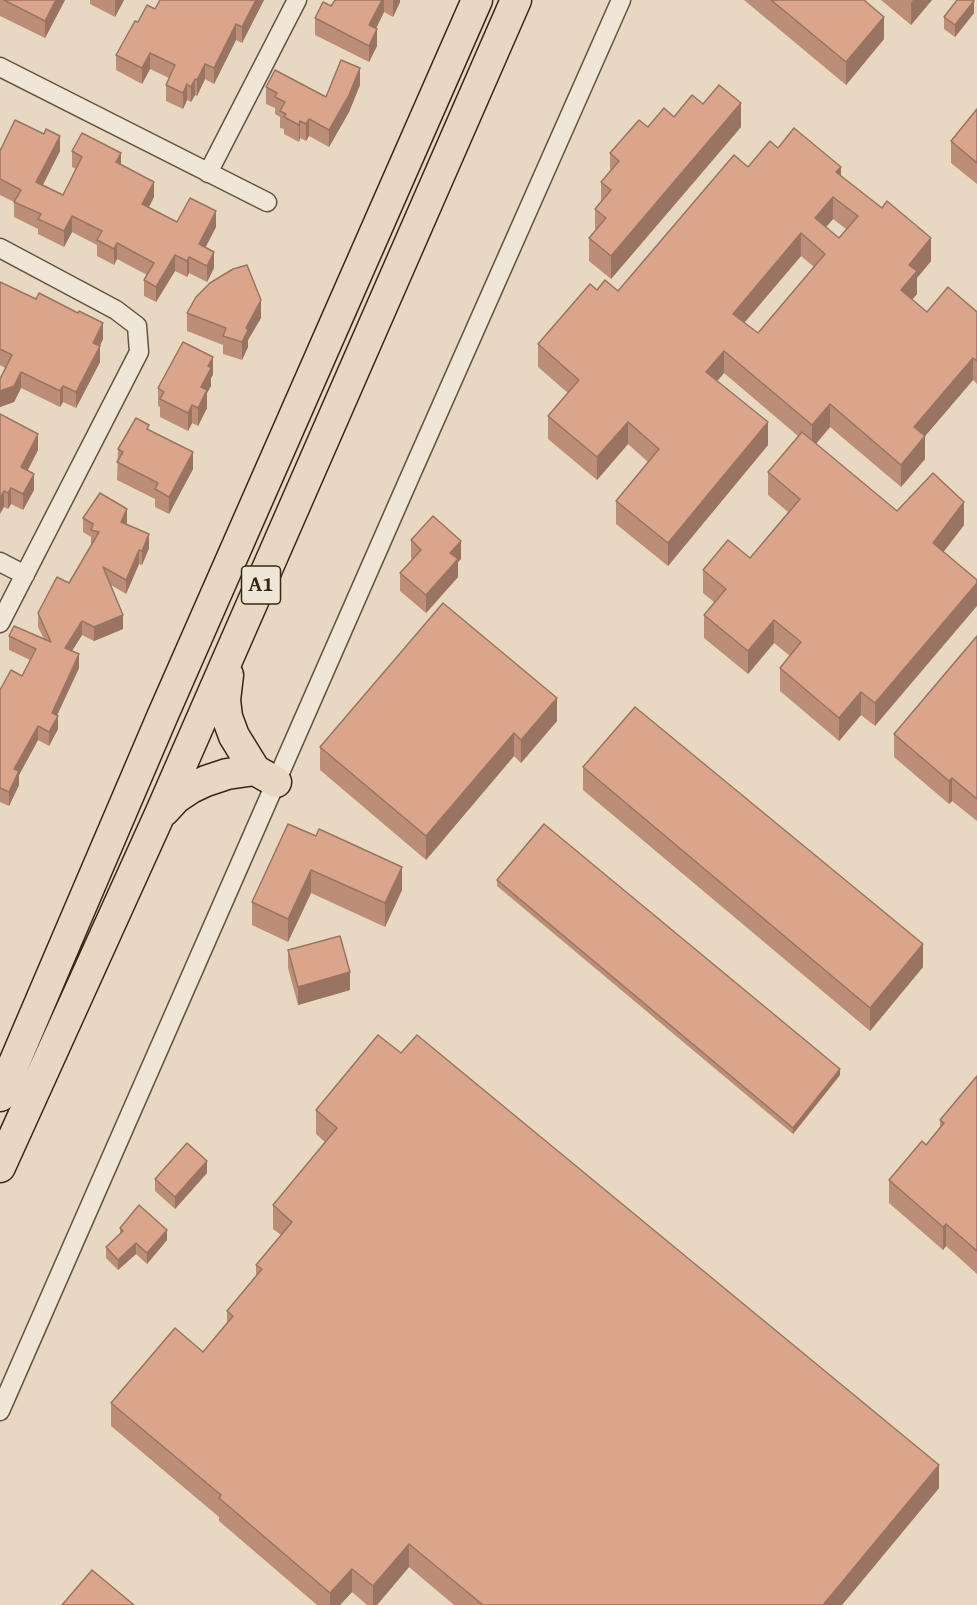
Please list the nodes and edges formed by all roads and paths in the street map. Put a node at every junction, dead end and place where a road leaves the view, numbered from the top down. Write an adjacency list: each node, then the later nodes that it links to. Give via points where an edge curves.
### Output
1 (297, 0): 6 (street)
2 (477, 0): 15 (highway, A1)
3 (516, 0): 12 (highway, A1)
4 (621, 0): 13 (street)
5 (2, 72): 6 (street)
6 (208, 173): 7 (street)
7 (267, 202)
8 (0, 248): 10 (street, via 116,310 137,326 139,352)
9 (0, 562): 10 (street)
10 (25, 575): 11 (street)
11 (0, 623)
12 (242, 629): 13 (highway, via 228,676 227,717 234,736); 14 (highway, A1)
13 (266, 776): 14 (highway, via 227,774 192,788); 17 (street)
14 (160, 814): 16 (highway, A1)
15 (0, 1096)
16 (0, 1167)
17 (0, 1411)

